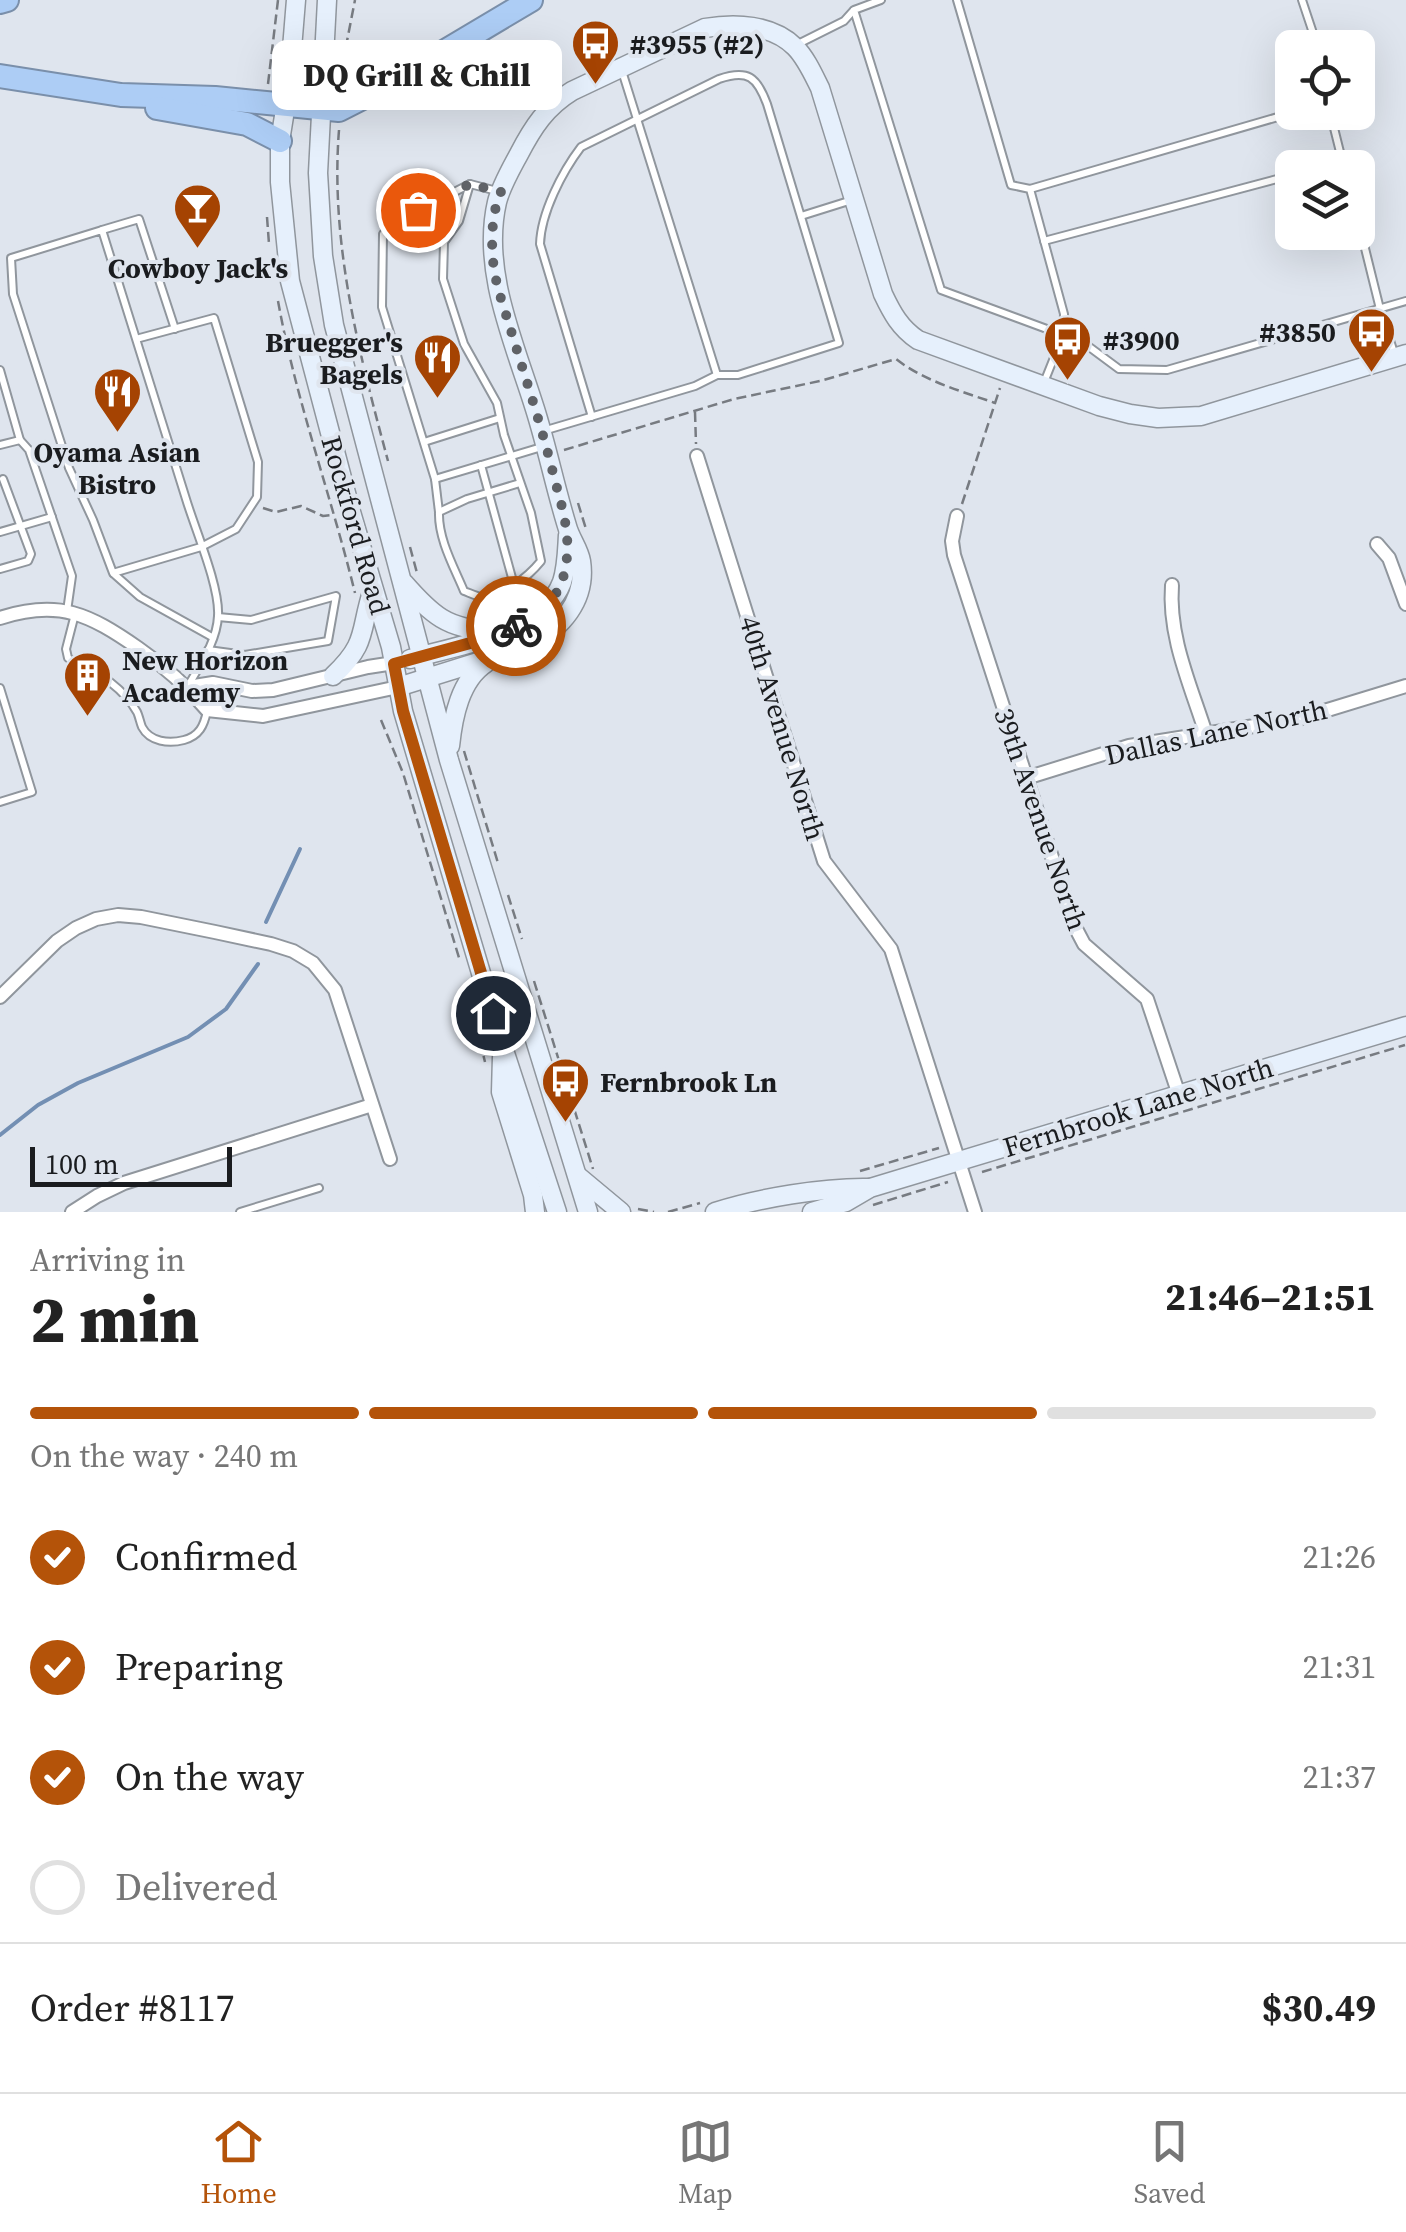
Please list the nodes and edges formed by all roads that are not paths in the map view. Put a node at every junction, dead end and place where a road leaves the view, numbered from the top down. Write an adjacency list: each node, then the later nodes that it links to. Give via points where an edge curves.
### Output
1 (296, 0): 13 (main road, Rockford Road)
2 (326, 0): 14 (main road, Rockford Road)
3 (531, 0): 14 (highway, via 362,99 339,110)
4 (880, 0): 7 (lane)
5 (957, 0): 20 (lane, via 1012,185)
6 (1302, 0): 8 (lane)
7 (854, 10): 9 (lane); 30 (lane, via 942,290)
8 (1312, 30)
9 (794, 46): 10 (main road, via 752,26 728,24 705,28); 22 (main road, via 820,88)
10 (621, 68): 15 (lane); 21 (main road, via 542,114)
11 (0, 76): 12 (highway)
12 (121, 95): 13 (highway); 17 (highway, via 247,124)
13 (286, 106): 14 (highway); 17 (main road, Rockford Road)
14 (321, 109): 59 (main road, Rockford Road, via 318,193 334,324)
15 (638, 118): 23 (lane, via 719,78 751,77 766,104); 34 (lane); 36 (lane, via 581,147 541,225 540,244)
16 (1275, 118): 20 (lane)
17 (280, 141): 62 (main road, Rockford Road, via 290,280)
18 (1275, 180): 25 (lane)
19 (470, 184): 21 (lane); 37 (lane, via 459,221 444,242 444,278 464,344 498,402); 39 (lane, via 383,234 382,307)
20 (1030, 189): 25 (lane)
21 (501, 192): 40 (main road, via 492,261)
22 (854, 200): 23 (lane); 35 (main road, via 883,294 906,332)
23 (800, 216): 34 (lane, via 839,343 738,375)
24 (102, 230): 29 (lane, via 139,220); 31 (lane); 58 (lane, via 11,258 13,294 68,468)
25 (1044, 241): 30 (lane, via 1064,314)
26 (1366, 250): 28 (lane)
27 (1406, 301): 28 (lane)
28 (1380, 308): 30 (lane, via 1167,370 1119,369); 32 (lane)
29 (175, 329): 31 (lane); 56 (lane, via 214,318 258,462 257,498 236,528)
30 (1063, 335): 35 (lane)
31 (136, 340): 56 (lane)
32 (1401, 356): 35 (main road, via 1181,418 1130,414)
33 (0, 370): 38 (lane)
34 (717, 375): 36 (lane)
35 (1042, 386)
36 (592, 417): 40 (lane)
37 (500, 418): 39 (lane); 42 (lane)
38 (20, 440): 41 (lane); 51 (lane)
39 (424, 442): 46 (lane)
40 (550, 443): 42 (lane); 53 (main road)
41 (0, 445)
42 (510, 456): 44 (lane); 47 (lane)
43 (697, 456): 89 (street, 40th Avenue North, via 824,861 891,949)
44 (481, 466): 46 (lane); 48 (lane)
45 (3, 479): 52 (lane)
46 (435, 480): 49 (lane)
47 (520, 483): 48 (lane); 60 (lane, via 541,561)
48 (489, 492): 49 (lane); 60 (lane)
49 (439, 512): 60 (lane, via 464,591 480,597)
50 (957, 516): 82 (street, 39th Avenue North, via 954,555)
51 (52, 517): 52 (lane); 64 (lane, via 72,576)
52 (20, 526): 54 (lane); 57 (lane, via 31,554)
53 (568, 530): 67 (main road, via 557,593 528,620); 70 (main road, via 581,560 573,606 548,636)
54 (0, 532)
55 (1376, 544): 63 (street, via 1389,558)
56 (201, 548): 58 (lane); 65 (lane)
57 (0, 570)
58 (112, 573): 68 (lane, via 140,597)
59 (410, 579): 67 (main road, via 428,610 447,623); 71 (main road, Rockford Road)
60 (514, 586)
61 (1172, 586): 80 (street, via 1174,632)
62 (373, 588): 72 (main road, Rockford Road); 73 (main road, via 358,648)
63 (1406, 604)
64 (71, 613): 66 (street, via 36,609); 76 (street, via 107,626); 79 (lane, via 68,658 111,683 133,705 149,736 181,742 200,732)
65 (218, 617): 68 (lane); 69 (lane, via 251,620 336,596 328,641 245,655)
66 (0, 618)
67 (504, 631): 71 (main road)
68 (213, 637): 69 (lane)
69 (208, 650): 76 (lane)
70 (499, 655): 74 (main road); 81 (main road, via 476,670 462,696 452,722)
71 (421, 656): 72 (main road); 74 (main road, Rockford Road)
72 (394, 664): 73 (street); 77 (main road, Rockford Road)
73 (332, 676): 76 (street, via 272,690)
74 (428, 678): 77 (main road); 81 (main road, Rockford Road)
75 (1406, 686): 80 (street, Dallas Lane North, via 1298,719)
76 (188, 687): 79 (street)
77 (398, 687): 79 (street, via 263,716); 86 (main road, Rockford Road)
78 (0, 688): 83 (lane, via 32,792)
79 (207, 710)
80 (1206, 734): 82 (street, Dallas Lane North, via 1130,746)
81 (456, 754): 91 (main road, Rockford Road)
82 (1026, 778): 87 (street, 39th Avenue North, via 1074,925 1084,944 1148,999)
83 (0, 802)
84 (0, 998): 88 (street, via 58,941 96,919 141,917 271,944 313,963 335,990)
85 (1406, 1026): 87 (main road, Fernbrook Lane North)
86 (503, 1047): 97 (main road, via 501,1092); 98 (main road, Rockford Road)
87 (1178, 1095): 89 (main road, Fernbrook Lane North)
88 (372, 1105): 90 (street); 95 (street, via 124,1184)
89 (957, 1152): 93 (main road, Fernbrook Lane North); 102 (street, 40th Avenue North)
90 (390, 1159)
91 (586, 1174): 94 (main road); 99 (main road, Rockford Road)
92 (319, 1188): 96 (lane)
93 (870, 1188): 100 (main road, Fernbrook Lane North, via 842,1187); 101 (main road, Fernbrook Lane North)
94 (626, 1210)
95 (72, 1212)
96 (240, 1212)
97 (535, 1212)
98 (557, 1212)
99 (588, 1212)
100 (715, 1212)
101 (812, 1212)
102 (975, 1212)

